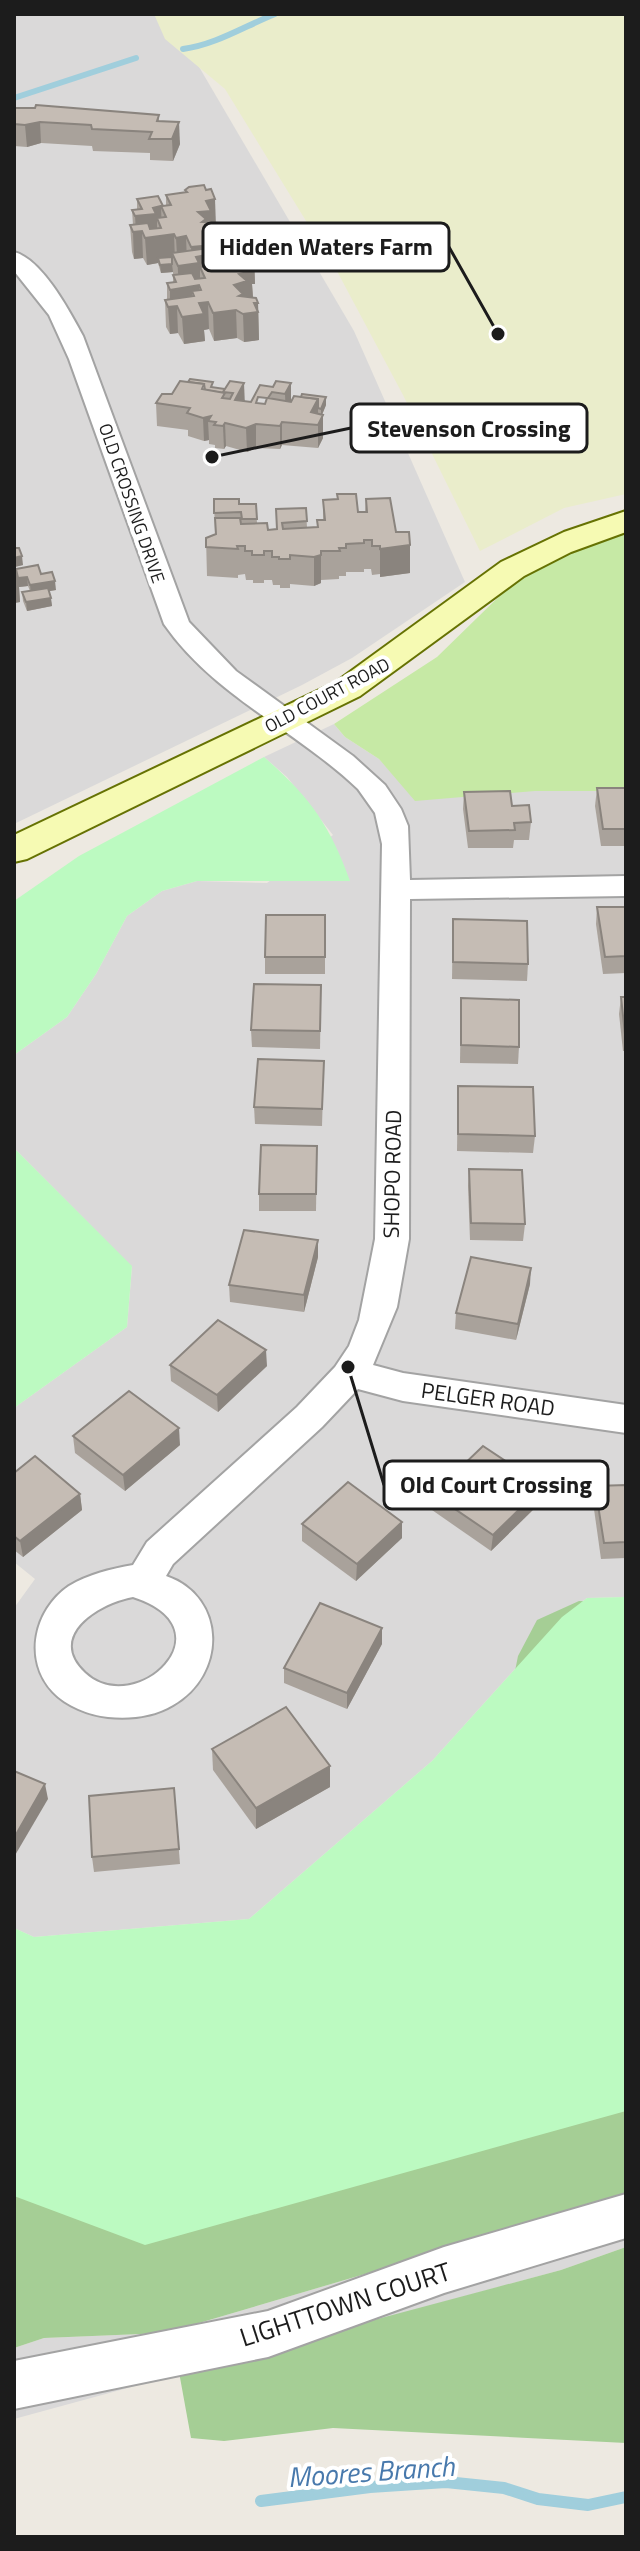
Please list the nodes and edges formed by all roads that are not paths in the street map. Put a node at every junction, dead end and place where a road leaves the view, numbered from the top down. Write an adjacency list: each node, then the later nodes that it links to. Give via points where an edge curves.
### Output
1 (14, 259): 3 (street, OLD CROSSING DRIVE, via 61,313 177,624 214,667)
2 (626, 521): 3 (main road, OLD COURT ROAD, via 531,558 380,671)
3 (286, 718): 4 (main road, OLD COURT ROAD); 6 (street, SHOPO ROAD, via 355,770 386,807 394,826)
4 (14, 850)
5 (626, 886): 6 (street)
6 (395, 890): 7 (street, SHOPO ROAD, via 392,1239 378,1314)
7 (351, 1373): 8 (street, PELGER ROAD, via 403,1387); 9 (street, SHOPO ROAD, via 322,1406 160,1553)
8 (626, 1419)
9 (143, 1582)
10 (626, 2216): 11 (street, LIGHTTOWN COURT, via 444,2270 268,2334)
11 (14, 2385)

